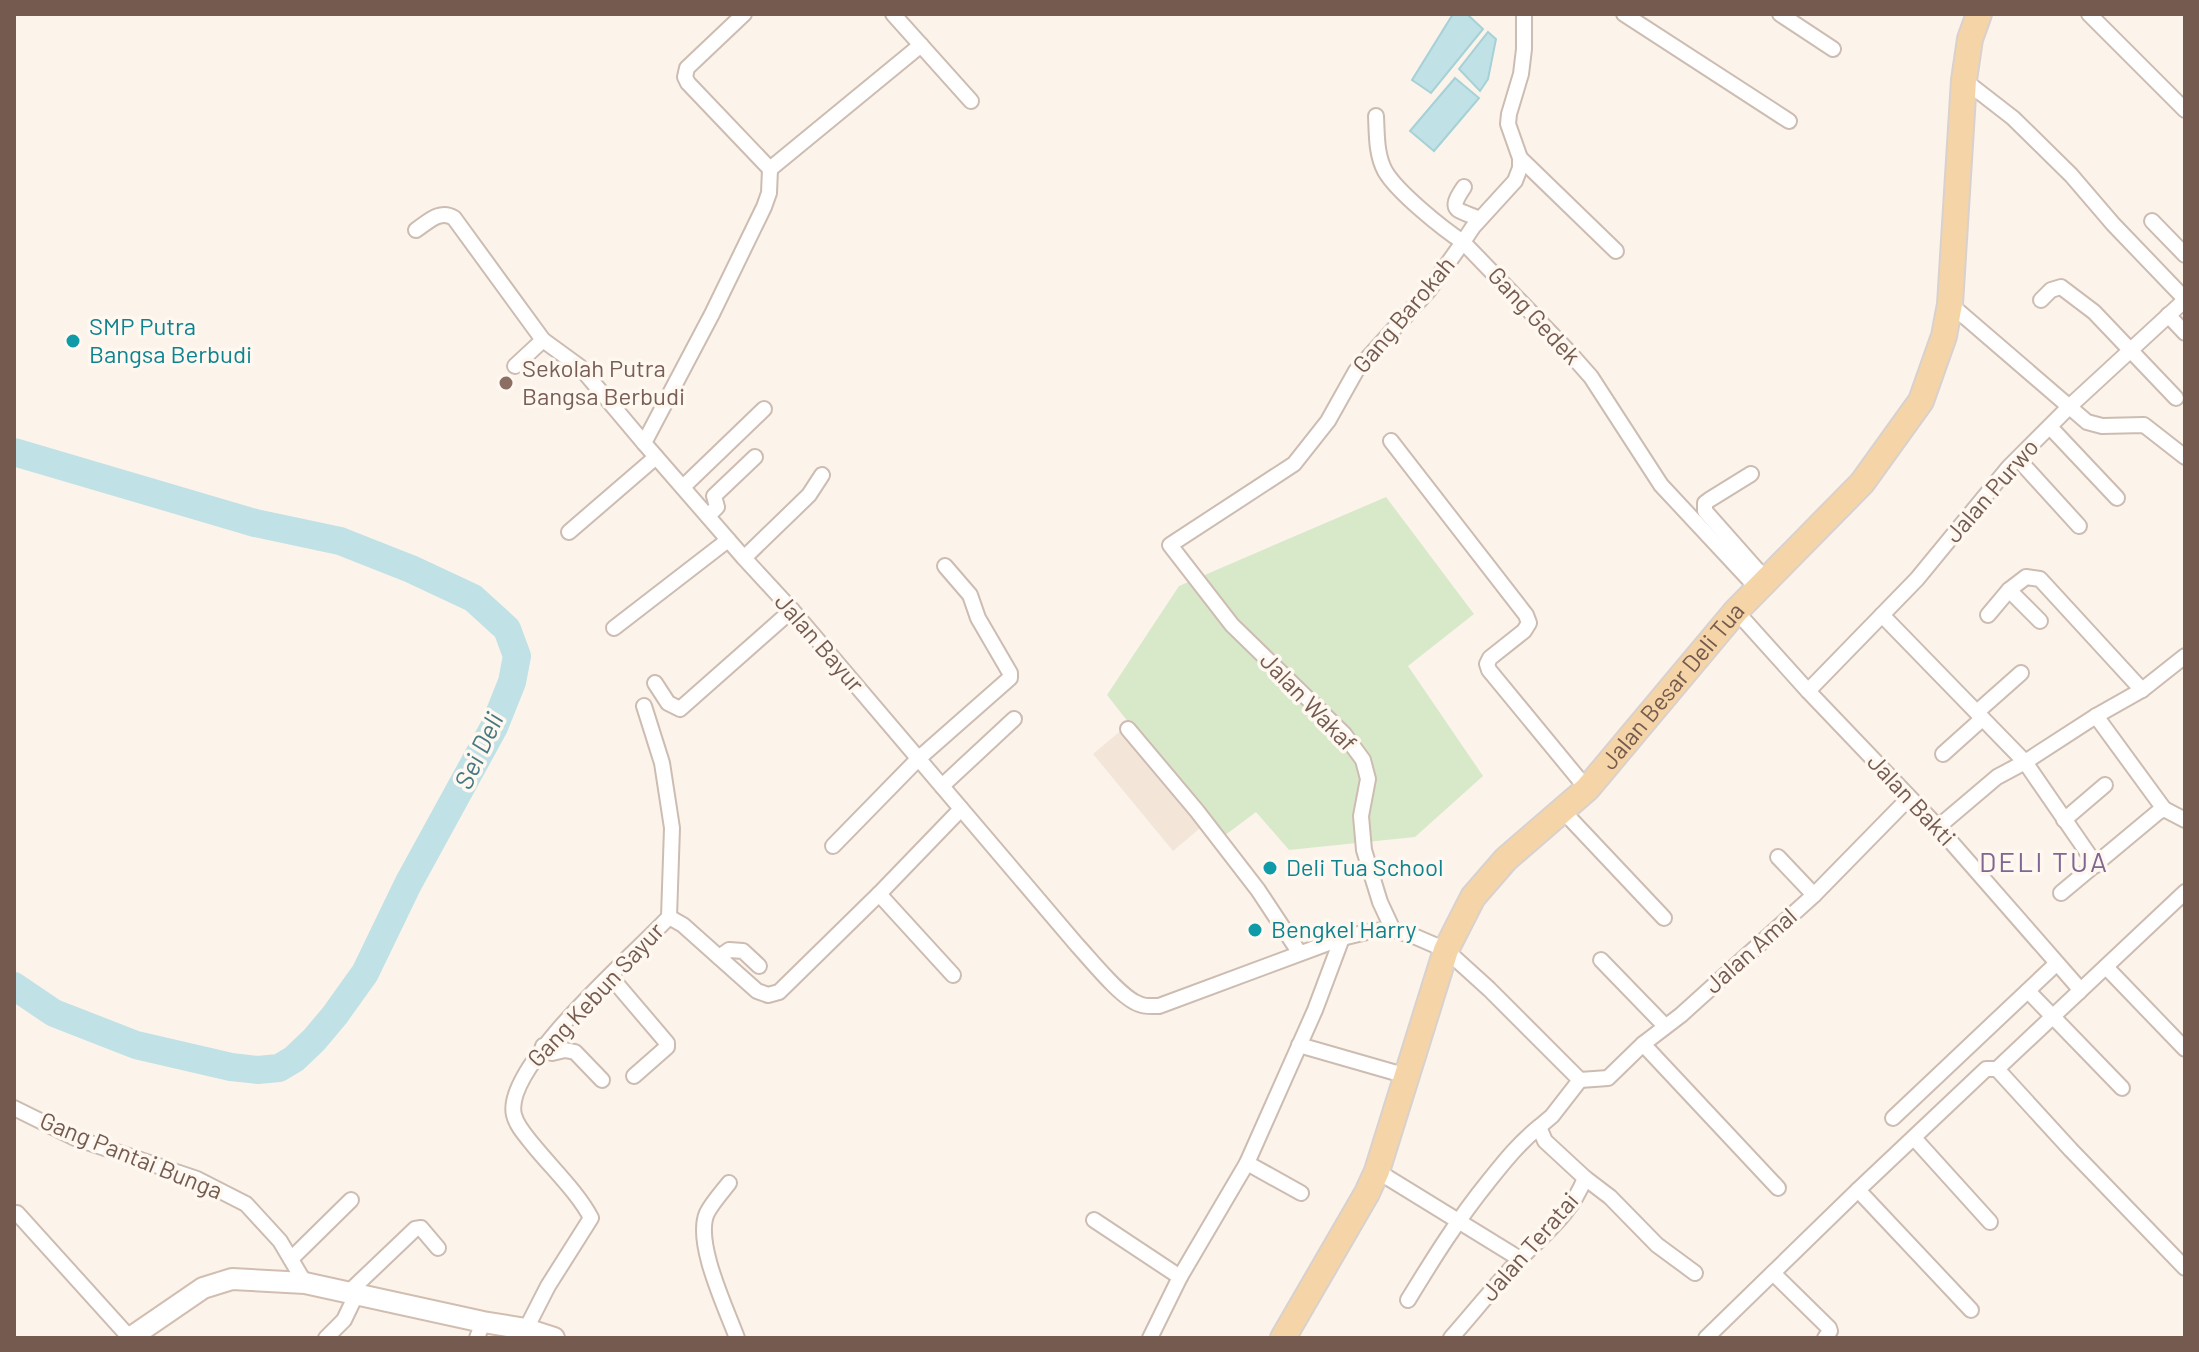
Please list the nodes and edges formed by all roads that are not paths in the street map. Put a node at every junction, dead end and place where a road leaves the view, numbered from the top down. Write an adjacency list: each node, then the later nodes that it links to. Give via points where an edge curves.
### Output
1 (744, 14): 16 (street, via 687,68 685,77)
2 (893, 14): 8 (street)
3 (1524, 14): 15 (street, via 1521,74 1508,124)
4 (1624, 14): 14 (street)
5 (1780, 14): 9 (street)
6 (1979, 14): 10 (main road, Jalan Besar Deli Tua)
7 (2089, 14): 12 (street)
8 (921, 45): 11 (street); 16 (street)
9 (1833, 49)
10 (1964, 80): 24 (street, via 2071,175); 26 (main road, Jalan Besar Deli Tua)
11 (971, 101)
12 (2185, 110)
13 (1376, 116): 21 (street, Gang Gedek, via 1377,146 1386,173)
14 (1789, 121)
15 (1520, 158): 18 (street, via 1515,181); 22 (street)
16 (770, 169): 37 (street, via 764,207)
17 (1464, 187): 18 (street, via 1454,205)
18 (1480, 219): 21 (street)
19 (2152, 221): 23 (street)
20 (416, 230): 29 (street, Jalan Bayur, via 439,214 454,218)
21 (1463, 242): 50 (street, Gang Barokah, via 1429,290 1356,371 1328,421 1294,464); 53 (street, Gang Gedek, via 1599,389 1661,485)
22 (1616, 251)
23 (2185, 255)
24 (2185, 299): 27 (street, Jalan Purwo)
25 (2041, 300): 30 (street, via 2061,287 2094,312)
26 (1950, 304): 33 (street); 53 (main road, Jalan Besar Deli Tua, via 1921,401 1862,483)
27 (2168, 315): 28 (street); 30 (street, Jalan Purwo)
28 (2185, 333)
29 (543, 340): 31 (street); 37 (street, Jalan Bayur, via 580,367)
30 (2129, 351): 32 (street); 33 (street, Jalan Purwo)
31 (515, 366)
32 (2176, 398)
33 (2070, 406): 35 (street, Jalan Purwo); 40 (street, via 2093,425 2144,425)
34 (764, 409): 44 (street)
35 (2050, 427): 41 (street, Jalan Purwo); 45 (street)
36 (1391, 441): 76 (street, via 1526,615 1524,631 1490,658 1489,670)
37 (644, 443): 38 (street, Jalan Bayur)
38 (656, 457): 44 (street, Jalan Bayur); 48 (street)
39 (755, 457): 46 (street, via 714,496 717,507)
40 (2185, 457)
41 (2018, 459): 47 (street); 57 (street, Jalan Purwo)
42 (1751, 474): 53 (street, via 1705,503 1705,511)
43 (822, 475): 51 (street, via 809,495)
44 (683, 487): 46 (street, Jalan Bayur)
45 (2117, 498)
46 (708, 516): 49 (street, Jalan Bayur)
47 (2079, 526)
48 (569, 532)
49 (728, 540): 51 (street, Jalan Bayur); 60 (street)
50 (1170, 545): 93 (street, Jalan Wakaf, via 1232,625 1344,734 1363,760 1368,779 1361,816 1364,850)
51 (744, 558): 55 (street, Jalan Bayur)
52 (945, 566): 72 (street, via 970,595 1011,676)
53 (1762, 584): 56 (main road, Jalan Besar Deli Tua)
54 (2009, 590): 58 (street); 59 (street); 64 (street, via 2026,577 2040,579)
55 (792, 610): 63 (street, via 680,709 668,703); 72 (street, Jalan Bayur)
56 (1736, 611): 65 (street, Jalan Bakti); 76 (main road, Jalan Besar Deli Tua)
57 (1882, 615): 65 (street, Jalan Purwo); 67 (street)
58 (1988, 615)
59 (2040, 621)
60 (614, 628)
61 (2185, 656): 64 (street)
62 (2021, 673): 67 (street)
63 (655, 683)
64 (2142, 690): 68 (street)
65 (1808, 691): 77 (street, Jalan Bakti)
66 (644, 706): 91 (street, via 662,763 672,828)
67 (1979, 715): 71 (street); 73 (street)
68 (2096, 716): 73 (street); 79 (street)
69 (1014, 719): 75 (street)
70 (1128, 729): 96 (street, via 1258,890)
71 (1943, 754)
72 (918, 759): 75 (street, Jalan Bayur); 84 (street)
73 (2025, 762): 81 (street); 83 (street, via 1997,777)
74 (2105, 785): 81 (street)
75 (942, 786): 78 (street, Jalan Bayur)
76 (1587, 789): 80 (main road, Jalan Besar Deli Tua)
77 (1909, 798): 83 (street, Jalan Bakti); 90 (street, Jalan Amal)
78 (961, 809): 89 (street, Gang Kebun Sayur); 96 (street, Jalan Bayur, via 1077,945 1136,1004 1159,1006)
79 (2164, 809): 82 (street); 86 (street)
80 (1563, 811): 92 (street); 95 (main road, Jalan Besar Deli Tua, via 1493,871 1468,905)
81 (2064, 820): 86 (street)
82 (2185, 820)
83 (1938, 827): 99 (street, Jalan Bakti)
84 (833, 846)
85 (1778, 857): 90 (street)
86 (2096, 865): 88 (street)
87 (2185, 892): 101 (street)
88 (2061, 893)
89 (879, 894): 97 (street, Gang Kebun Sayur, via 773,995 757,991); 102 (street)
90 (1814, 895): 107 (street, Jalan Amal)
91 (669, 917): 97 (street, Gang Kebun Sayur); 103 (street, Gang Kebun Sayur)
92 (1664, 918)
93 (1393, 930): 94 (street, Jalan Bayur); 95 (street, Jalan Bayur)
94 (1342, 938): 96 (street, Jalan Bayur); 109 (street)
95 (1446, 950): 115 (main road, Jalan Besar Deli Tua); 117 (street)
96 (1299, 952)
97 (719, 957): 100 (street, via 729,950 743,951)
98 (1601, 960): 107 (street)
99 (2056, 964): 104 (street); 105 (street, Jalan Bakti)
100 (759, 966)
101 (2106, 967): 105 (street); 112 (street)
102 (953, 975)
103 (610, 976): 110 (street, Gang Kebun Sayur); 114 (street, via 667,1043)
104 (2028, 991): 106 (street); 111 (street)
105 (2079, 992): 106 (street)
106 (2052, 1017): 113 (street); 118 (street)
107 (1665, 1026): 108 (street, Jalan Amal)
108 (1643, 1044): 117 (street, Jalan Amal, via 1608,1078); 127 (street)
109 (1299, 1045): 115 (street); 123 (street)
110 (543, 1046): 116 (street, via 552,1053 575,1052); 146 (street, Gang Kebun Sayur, via 522,1078 514,1115 591,1218)
111 (1967, 1049): 113 (street); 120 (street)
112 (2185, 1049)
113 (1992, 1069): 122 (street); 138 (street)
114 (634, 1076)
115 (1407, 1076): 124 (main road, Jalan Besar Deli Tua)
116 (602, 1080)
117 (1580, 1080): 121 (street)
118 (2122, 1088)
119 (14, 1108): 136 (street, Gang Pantai Bunga, via 75,1138 197,1179 235,1198 256,1214)
120 (1893, 1118)
121 (1539, 1127): 125 (street, Jalan Teratai, via 1545,1141); 132 (street)
122 (1914, 1138): 128 (street); 134 (street)
123 (1247, 1163): 129 (street); 141 (street)
124 (1377, 1171): 132 (street); 153 (main road, Jalan Besar Deli Tua)
125 (1585, 1178): 137 (street, Jalan Teratai, via 1571,1207); 139 (street)
126 (729, 1183): 151 (street, via 707,1213 703,1237)
127 (1778, 1188)
128 (1858, 1190): 140 (street); 145 (street)
129 (1301, 1193)
130 (351, 1200): 136 (street)
131 (17, 1213): 148 (street)
132 (1458, 1219): 137 (street); 144 (street)
133 (1094, 1220): 141 (street)
134 (1990, 1222)
135 (438, 1248): 143 (street, via 421,1228 415,1229)
136 (291, 1259): 142 (street, Gang Pantai Bunga)
137 (1520, 1259): 154 (street, Jalan Teratai)
138 (2185, 1268)
139 (1695, 1273)
140 (1773, 1273): 155 (street); 156 (street, via 1829,1328)
141 (1180, 1277): 152 (street)
142 (305, 1283): 143 (main road); 148 (main road, via 221,1281 181,1301)
143 (353, 1292): 147 (main road); 149 (street, via 344,1320)
144 (1408, 1300)
145 (1971, 1310)
146 (526, 1329): 147 (main road); 150 (main road)
147 (480, 1330)
148 (139, 1335)
149 (326, 1338)
150 (554, 1338)
151 (737, 1338)
152 (1150, 1338)
153 (1283, 1338)
154 (1451, 1338)
155 (1706, 1338)
156 (1825, 1338)

